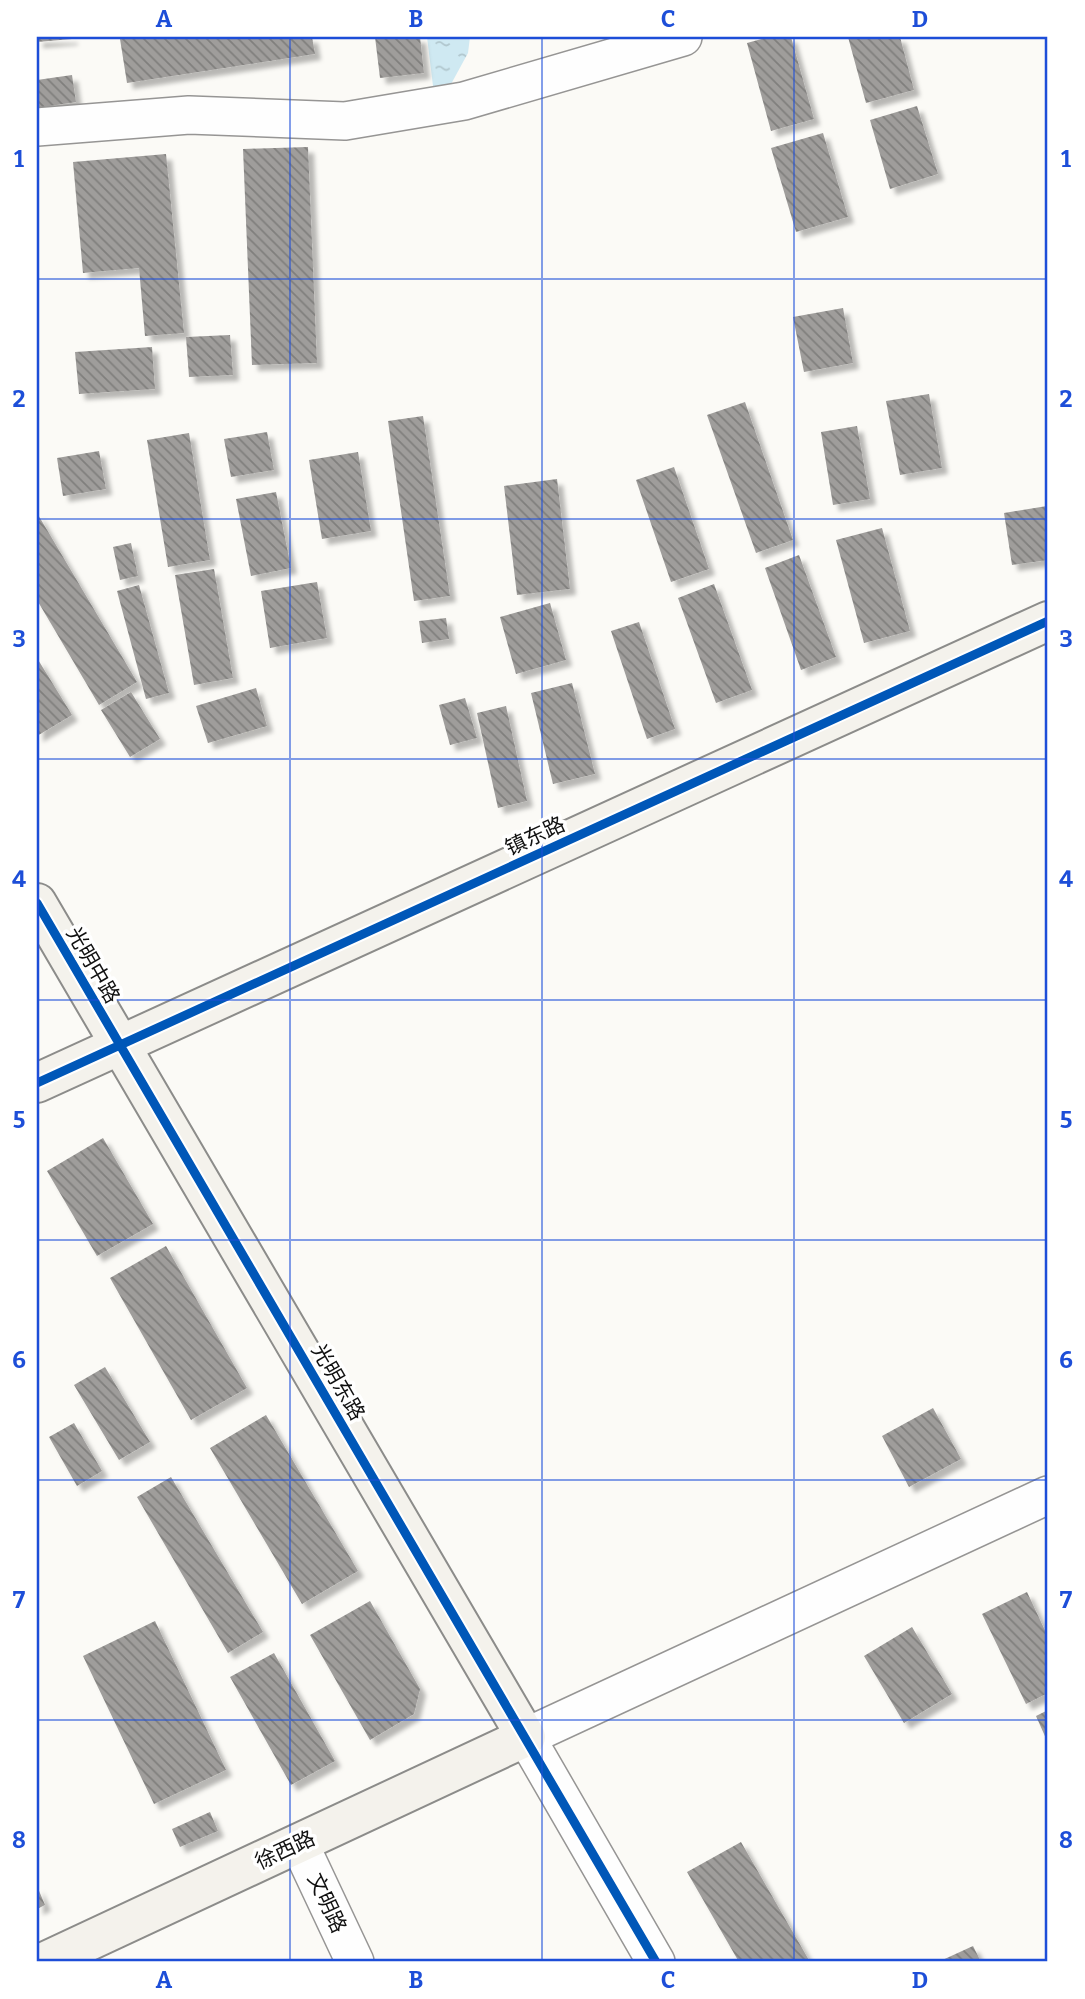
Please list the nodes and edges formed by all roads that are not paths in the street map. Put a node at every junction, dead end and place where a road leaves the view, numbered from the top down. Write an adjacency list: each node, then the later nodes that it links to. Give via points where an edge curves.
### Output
1 (683, 37): 2 (street, via 464,101 345,121 189,115)
2 (37, 127)
3 (1048, 621): 5 (street, 镇东路)
4 (37, 903): 5 (street, 光明中路)
5 (119, 1045): 6 (street, 镇东路); 8 (street, 光明东路)
6 (37, 1083)
7 (1048, 1496): 8 (street)
8 (526, 1737): 9 (street, 徐西路); 12 (street)
9 (299, 1843): 10 (street, 徐西路); 11 (street, 文明路)
10 (44, 1962)
11 (355, 1962)
12 (656, 1962)

